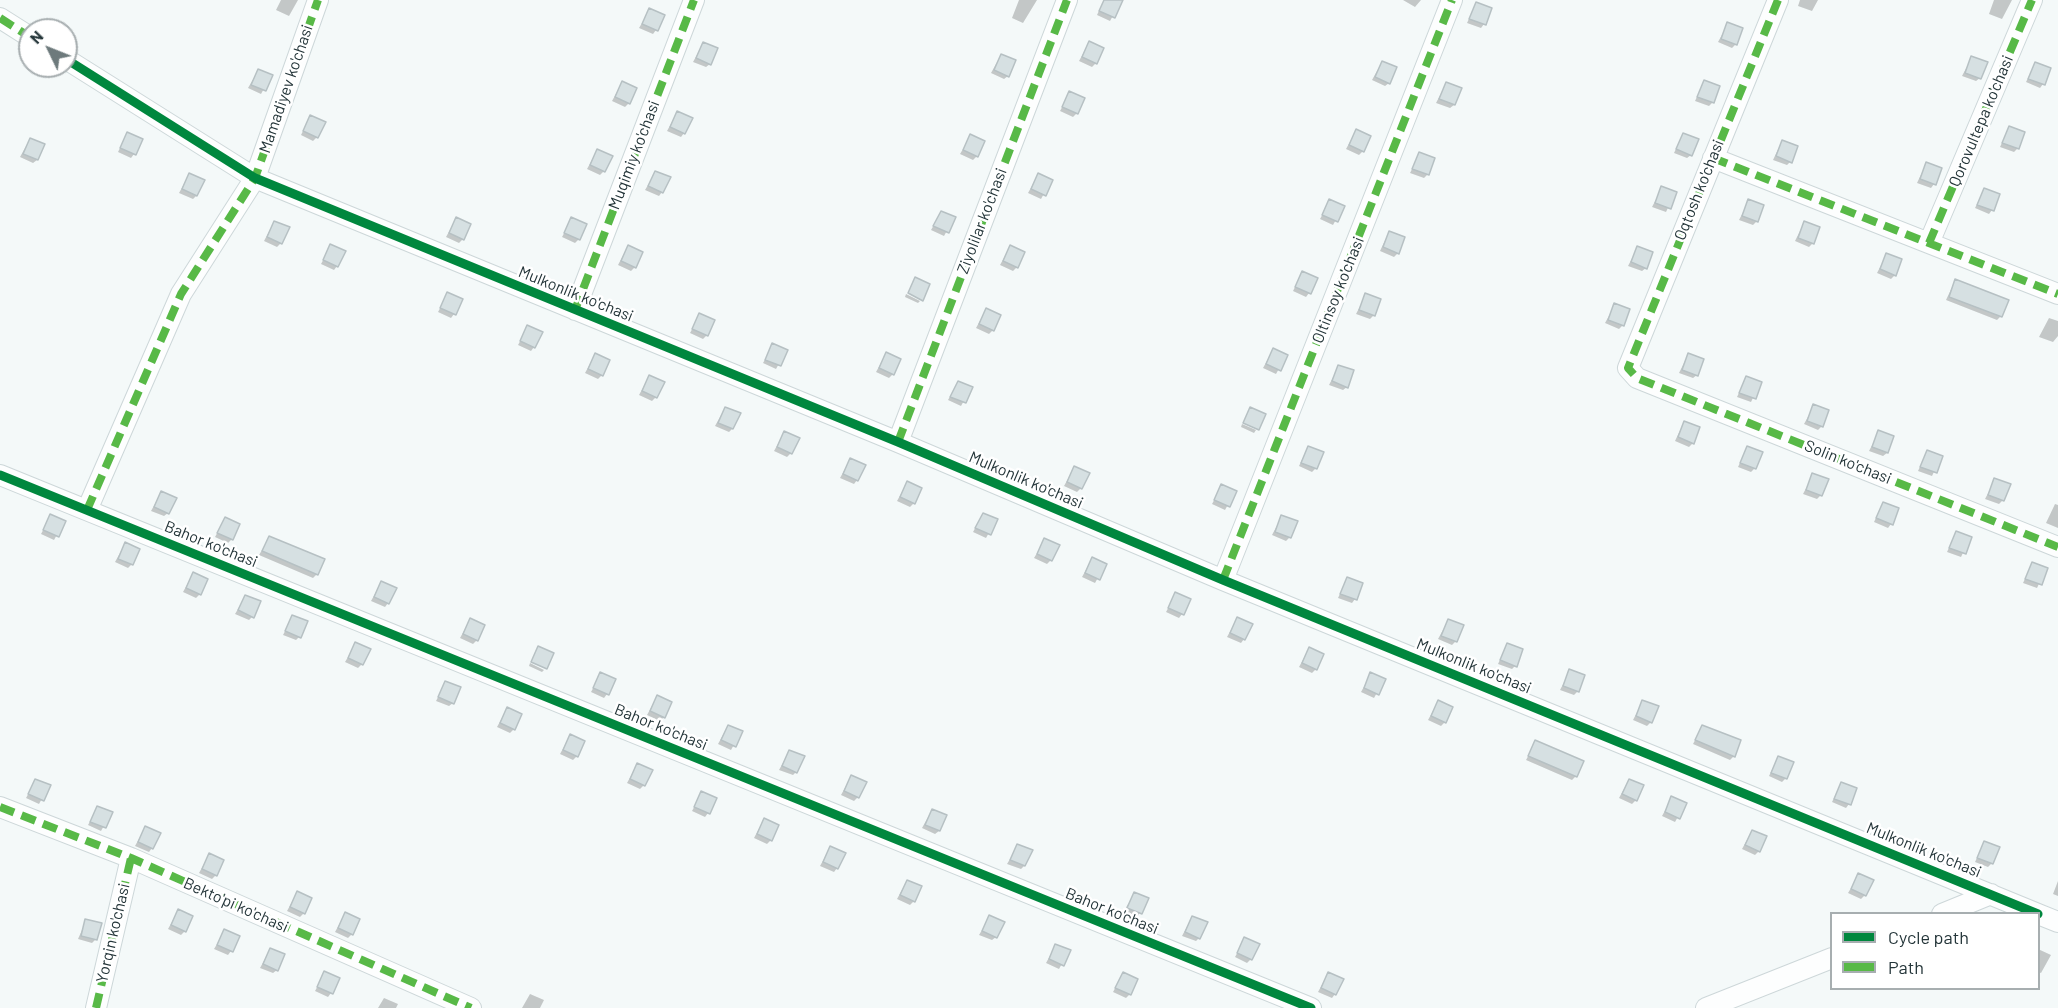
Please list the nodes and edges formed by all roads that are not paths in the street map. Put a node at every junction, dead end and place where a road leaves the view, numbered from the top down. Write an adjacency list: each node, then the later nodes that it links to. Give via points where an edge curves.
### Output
1 (318, 0): 11 (street, Mamadiyev ko'chasi)
2 (694, 0): 14 (street, Muqimiy ko'chasi)
3 (1067, 0): 16 (street, Ziyolilar ko'chasi)
4 (1452, 0): 20 (street, Oltinsoy ko'chasi)
5 (1778, 0): 10 (street, Oqtosh ko'chasi)
6 (2032, 0): 12 (street, Qorovultepa ko'chasi)
7 (0, 18): 8 (street)
8 (18, 29)
9 (78, 67): 11 (street, Mulkonlik ko'chasi)
10 (1713, 158): 12 (street); 15 (street, Oqtosh ko'chasi, via 1630,360 1628,368)
11 (255, 178): 14 (street, Mulkonlik ko'chasi); 18 (street, Mamadiyev ko'chasi, via 181,294)
12 (1929, 243): 13 (street)
13 (2058, 294)
14 (575, 310): 16 (street, Mulkonlik ko'chasi)
15 (1637, 378): 19 (street, Solin ko'chasi)
16 (898, 442): 20 (street, Mulkonlik ko'chasi)
17 (0, 475): 18 (street, Bahor ko'chasi)
18 (87, 510): 31 (street, Bahor ko'chasi)
19 (2058, 546)
20 (1223, 580): 23 (street, Mulkonlik ko'chasi)
21 (0, 807): 22 (street, Bekto'pi ko'chasi)
22 (131, 858): 29 (street, Yorqin ko'chasi); 30 (street, Bekto'pi ko'chasi)
23 (1991, 894): 24 (street); 25 (street)
24 (1947, 912)
25 (2033, 912)
26 (2040, 915): 27 (street)
27 (2058, 922)
28 (1830, 959): 32 (street)
29 (96, 1008)
30 (471, 1008)
31 (1311, 1008)
32 (1706, 1008)

